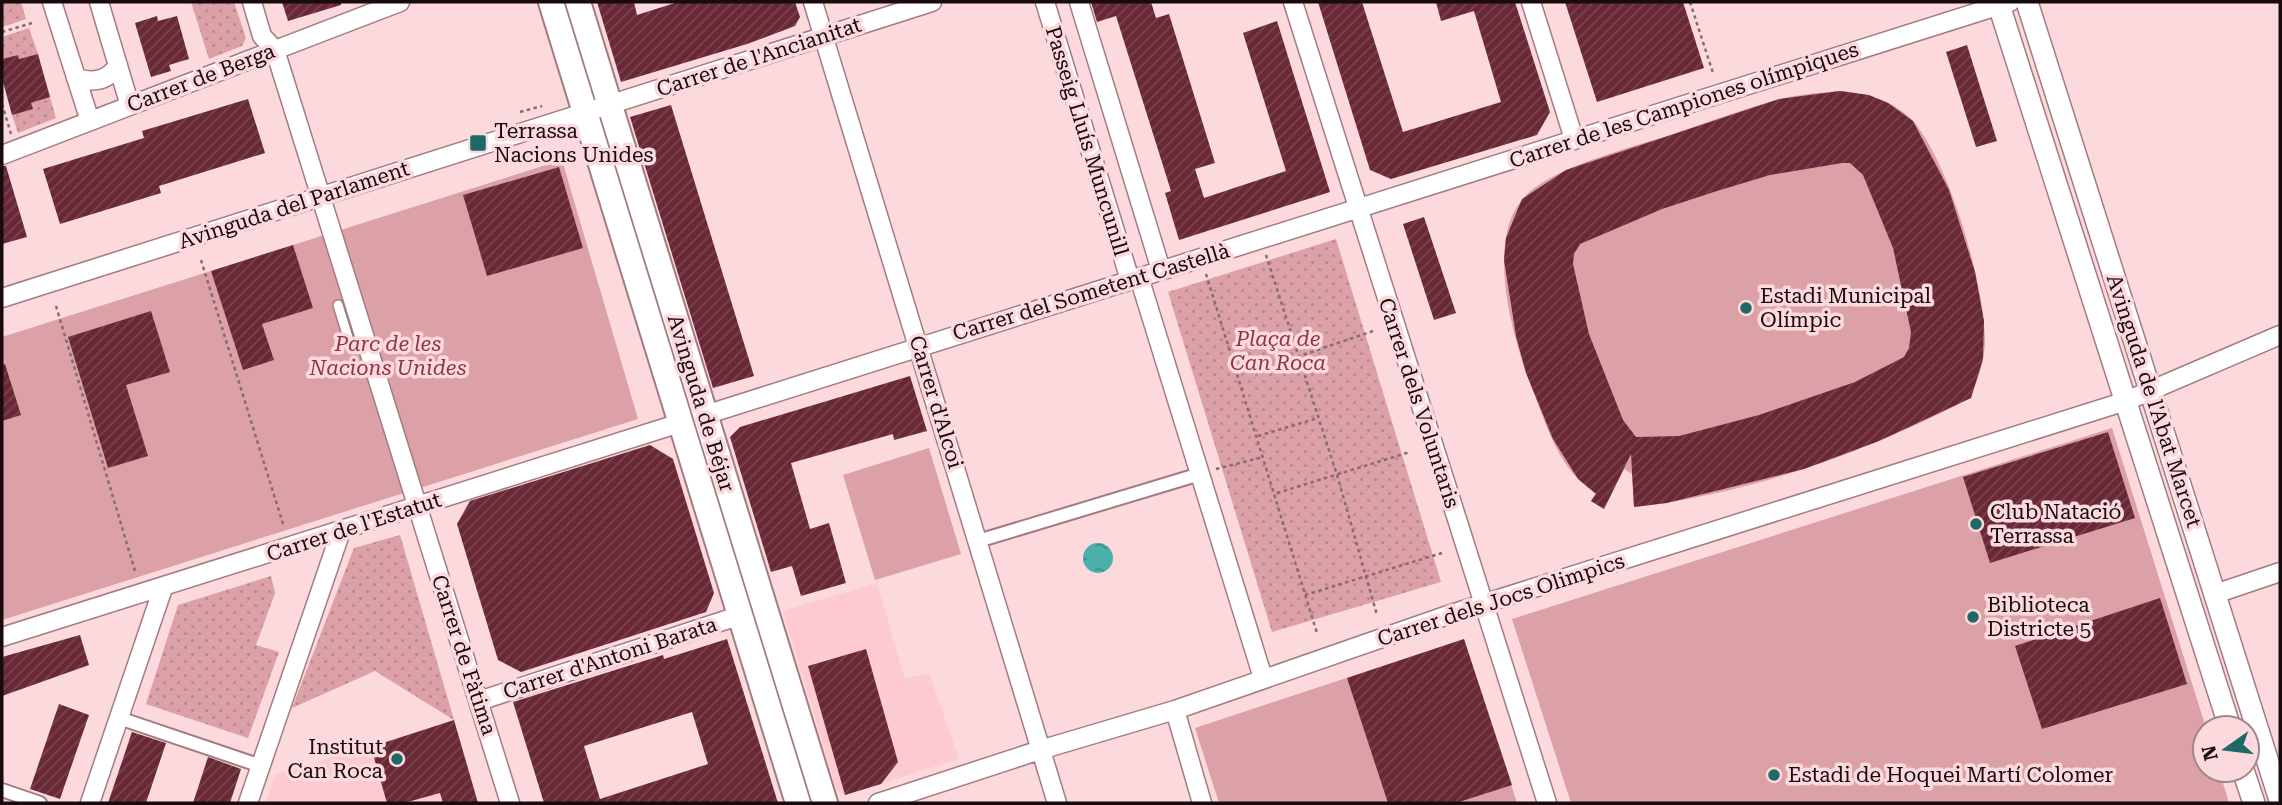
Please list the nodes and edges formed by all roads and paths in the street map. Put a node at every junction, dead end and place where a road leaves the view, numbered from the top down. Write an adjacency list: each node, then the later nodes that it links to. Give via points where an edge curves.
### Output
1 (52, 2): 23 (street)
2 (99, 2): 21 (street)
3 (252, 2): 20 (street, Carrer de Fàtima, via 262,36)
4 (400, 2): 16 (street, Carrer de Berga)
5 (551, 2): 27 (main road, Avinguda de Béjar)
6 (579, 2): 27 (main road, Avinguda de Béjar)
7 (813, 2): 19 (street, Carrer d'Alcoi)
8 (932, 2): 19 (street, Carrer de l'Ancianitat)
9 (1045, 2): 38 (street, Passeig Lluís Muncunill)
10 (1079, 2): 36 (street)
11 (1293, 2): 33 (street, Carrer dels Voluntaris)
12 (1531, 2): 30 (street)
13 (1690, 2): 22 (path)
14 (2027, 2): 47 (street, Avinguda de l'Abat Marcet)
15 (2003, 3): 30 (street, Carrer de les Campiones olímpiques); 48 (street, Avinguda de l'Abat Marcet)
16 (375, 6): 20 (street, Carrer de Berga)
17 (32, 23): 18 (path)
18 (2, 32)
19 (823, 37): 27 (street, Carrer de l'Ancianitat); 44 (street, Carrer d'Alcoi)
20 (275, 50): 26 (street, Carrer de Berga); 32 (street, Carrer de Fàtima)
21 (118, 65): 23 (street, via 113,74 99,80); 26 (street)
22 (1713, 73)
23 (76, 78): 29 (street)
24 (2, 104): 31 (path)
25 (549, 105): 28 (path)
26 (130, 106): 29 (street, Carrer de Berga)
27 (597, 109): 32 (street, Avinguda del Parlament); 49 (main road, Avinguda de Béjar); 51 (main road, Avinguda de Béjar)
28 (520, 112)
29 (90, 121): 31 (street, Carrer de Berga)
30 (1574, 139): 33 (street, Carrer de les Campiones olímpiques)
31 (7, 148)
32 (320, 198): 39 (street, Avinguda del Parlament); 45 (street, Carrer de Fàtima)
33 (1357, 209): 36 (street, Carrer del Sometent Castellà); 69 (street, Carrer dels Voluntaris)
34 (1266, 255): 46 (path)
35 (201, 260): 59 (path)
36 (1161, 270): 38 (street, Carrer del Sometent Castellà)
37 (1206, 274): 52 (path)
38 (1135, 279): 44 (street, Carrer del Sometent Castellà); 55 (street)
39 (2, 298)
40 (338, 305): 45 (lane, via 350,344)
41 (55, 306): 63 (path)
42 (1373, 331): 46 (path)
43 (2280, 335): 47 (street, Carrer dels Jocs Olimpics)
44 (919, 345): 49 (street, Carrer del Sometent Castellà); 61 (street, Carrer d'Alcoi)
45 (366, 346): 58 (street, Carrer de Fàtima)
46 (1297, 356): 50 (path)
47 (2150, 391): 48 (street, Carrer dels Jocs Olimpics); 68 (street, Avinguda de l'Abat Marcet)
48 (2126, 401): 69 (street, Carrer dels Jocs Olimpics); 77 (street, Avinguda de l'Abat Marcet)
49 (705, 415): 51 (main road, Carrer de l'Estatut); 89 (main road, Avinguda de Béjar)
50 (1318, 418): 52 (path); 56 (path)
51 (680, 423): 58 (street, Carrer de l'Estatut); 70 (main road, Avinguda de Béjar)
52 (1258, 436): 54 (path)
53 (1410, 452): 56 (path)
54 (1264, 457): 55 (path); 57 (path)
55 (1208, 471): 61 (street); 74 (street)
56 (1337, 475): 57 (path); 65 (path)
57 (1275, 494): 67 (path)
58 (417, 508): 60 (street, Carrer de l'Estatut); 75 (street, Carrer de Fàtima)
59 (283, 524)
60 (341, 531): 66 (street, Carrer de l'Estatut); 80 (street)
61 (978, 541): 79 (street, Carrer d'Alcoi)
62 (1442, 553): 65 (path)
63 (135, 571)
64 (2280, 572): 68 (street)
65 (1366, 576): 67 (path); 71 (path)
66 (163, 588): 73 (street, Carrer de l'Estatut); 78 (street)
67 (1305, 594): 72 (path)
68 (2215, 594): 83 (street, Avinguda de l'Abat Marcet)
69 (1483, 605): 74 (street, Carrer dels Jocs Olimpics); 93 (street, Carrer dels Voluntaris)
70 (741, 615): 75 (street, Carrer d'Antoni Barata); 88 (main road, Avinguda de Béjar)
71 (1377, 615)
72 (1317, 633)
73 (2, 637)
74 (1263, 678): 76 (street, Carrer dels Jocs Olimpics)
75 (479, 701): 87 (street, Carrer de Fàtima)
76 (1175, 710): 79 (street, Carrer dels Jocs Olimpics); 92 (street)
77 (2226, 714)
78 (119, 718): 80 (street); 85 (street)
79 (1040, 750): 90 (street, Carrer dels Jocs Olimpics); 91 (street, Carrer d'Alcoi)
80 (261, 766): 86 (street)
81 (2248, 784): 94 (street)
82 (2, 790): 84 (street)
83 (2280, 800)
84 (40, 803)
85 (90, 803)
86 (248, 803)
87 (510, 803)
88 (798, 803)
89 (825, 803)
90 (878, 803)
91 (1057, 803)
92 (1202, 803)
93 (1547, 803)
94 (2254, 803)

